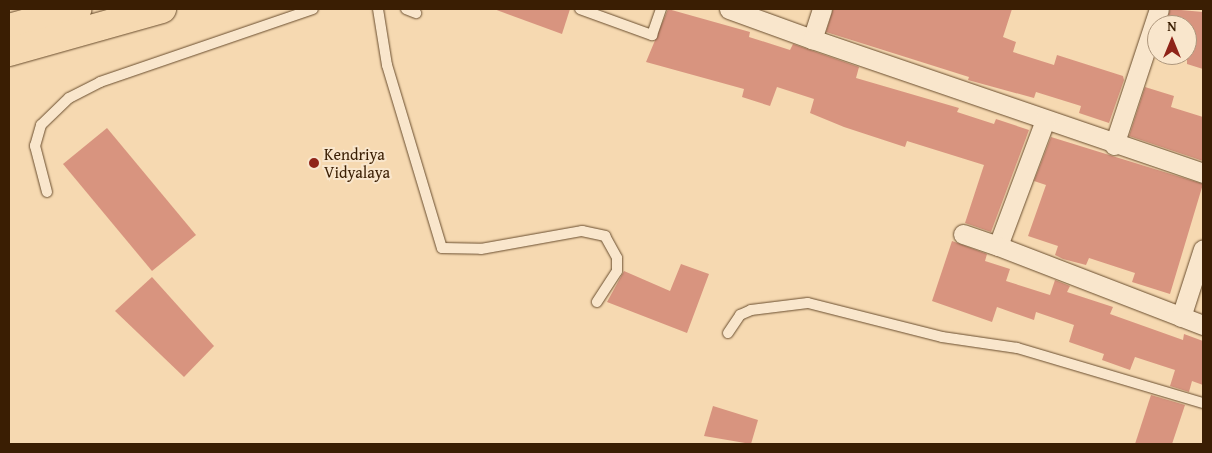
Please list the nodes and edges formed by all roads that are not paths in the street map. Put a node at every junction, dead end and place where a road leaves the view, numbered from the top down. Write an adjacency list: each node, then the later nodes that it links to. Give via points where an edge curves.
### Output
1 (77, 9): 12 (main road)
2 (162, 9): 14 (main road)
3 (313, 9): 18 (lane, via 100,82 69,98 41,125 35,146)
4 (378, 9): 22 (lane, via 387,65 442,248 481,250 582,231 605,236 617,258 617,271)
5 (406, 9): 11 (lane)
6 (580, 9): 7 (lane, via 652,35)
7 (661, 9)
8 (729, 9): 13 (street)
9 (822, 9): 13 (street)
10 (1159, 9): 16 (street)
11 (416, 13)
12 (9, 28)
13 (812, 39): 15 (street)
14 (9, 52)
15 (1045, 120): 16 (street); 20 (street)
16 (1114, 145): 17 (street)
17 (1203, 173)
18 (47, 192)
19 (963, 234): 20 (street)
20 (998, 246): 23 (street)
21 (1203, 249): 23 (street)
22 (597, 302)
23 (1181, 317): 24 (street)
24 (1203, 325)
25 (728, 333): 26 (lane, via 740,315 751,310 808,303 942,336 1030,351)
26 (1203, 403)

